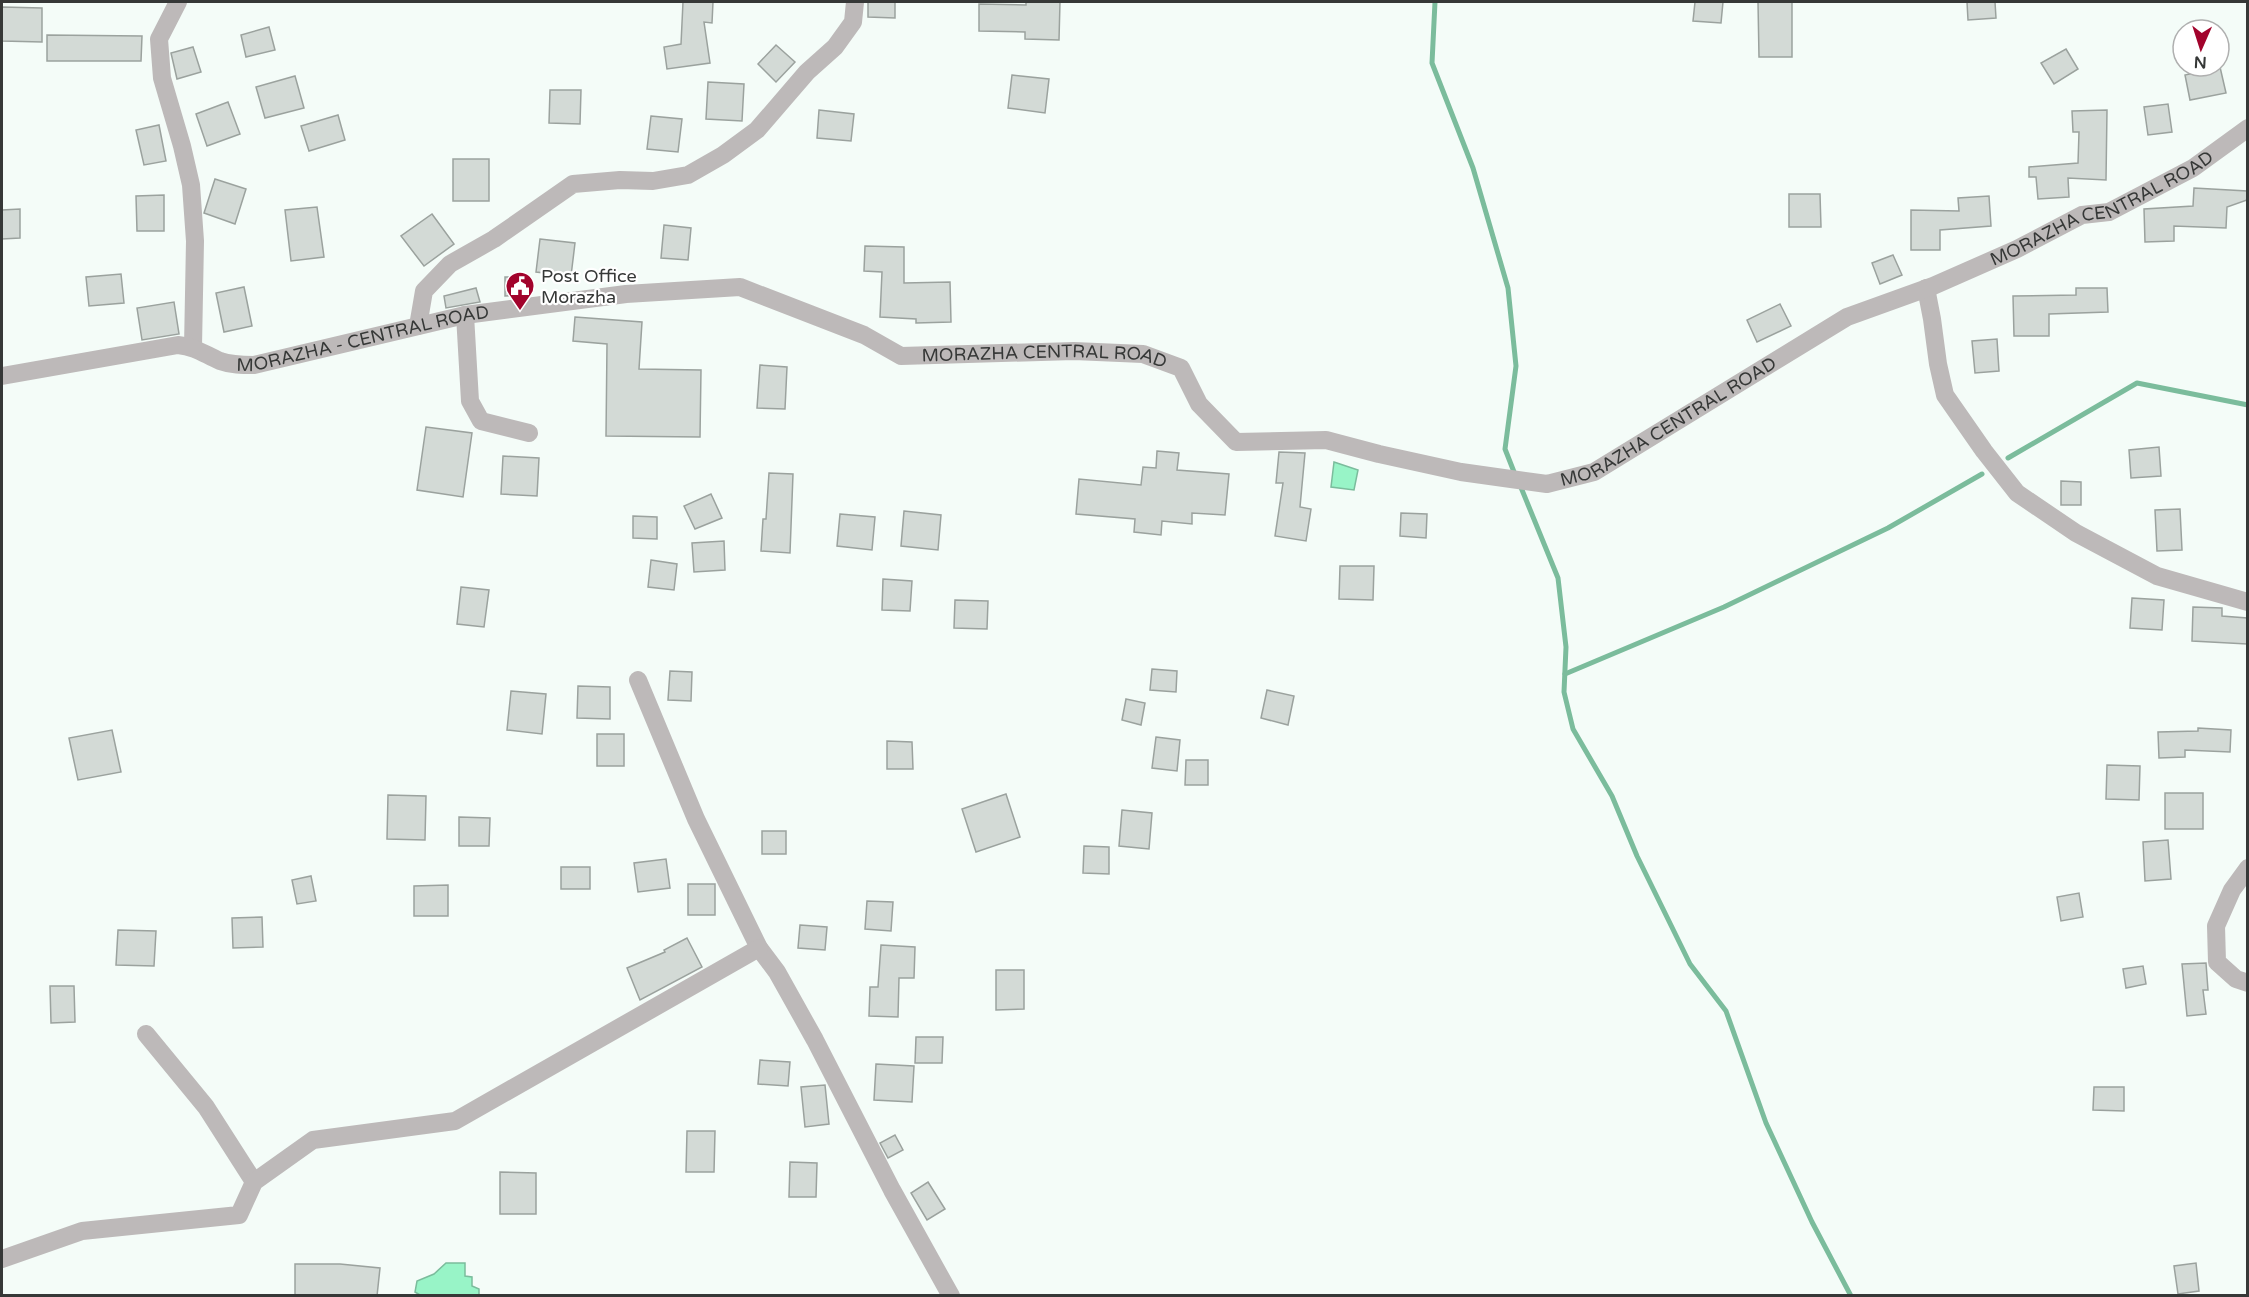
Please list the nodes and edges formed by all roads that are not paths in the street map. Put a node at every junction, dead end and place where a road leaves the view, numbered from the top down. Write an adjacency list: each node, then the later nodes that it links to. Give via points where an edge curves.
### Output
1 (178, 2): 8 (street, via 159,39 162,78 191,184)
2 (855, 2): 6 (street, via 853,22 835,47 807,72 757,130 688,175 653,181 573,184 494,239 450,264 424,291)
3 (2247, 128): 4 (street, MORAZHA CENTRAL ROAD, via 2193,168 2109,212 2082,214 2017,249)
4 (1926, 288): 7 (street, MORAZHA CENTRAL ROAD, via 1847,317 1594,472 1547,484 1461,472 1326,440 1236,442 1199,404 1181,368 1143,354 1074,351 901,356); 11 (street, via 1945,396 2017,493 2076,533 2157,576)
5 (465, 315): 6 (street, MORAZHA - CENTRAL ROAD); 7 (street, MORAZHA - CENTRAL ROAD, via 626,294 740,287); 10 (street, via 471,401 481,421)
6 (418, 326): 8 (street, MORAZHA - CENTRAL ROAD, via 254,365 222,362)
7 (864, 335)
8 (194, 347): 9 (street, MORAZHA - CENTRAL ROAD, via 178,345 130,352)
9 (2, 376)
10 (529, 433)
11 (2247, 603)
12 (638, 680): 14 (street, via 696,819)
13 (2247, 868): 15 (street, via 2216,926 2217,962 2236,979)
14 (759, 948): 17 (street, via 456,1121 313,1140); 19 (street, via 810,1031)
15 (2247, 983)
16 (146, 1034): 17 (street, via 206,1107)
17 (254, 1182): 18 (street, via 239,1215 82,1231)
18 (2, 1259)
19 (951, 1296)

